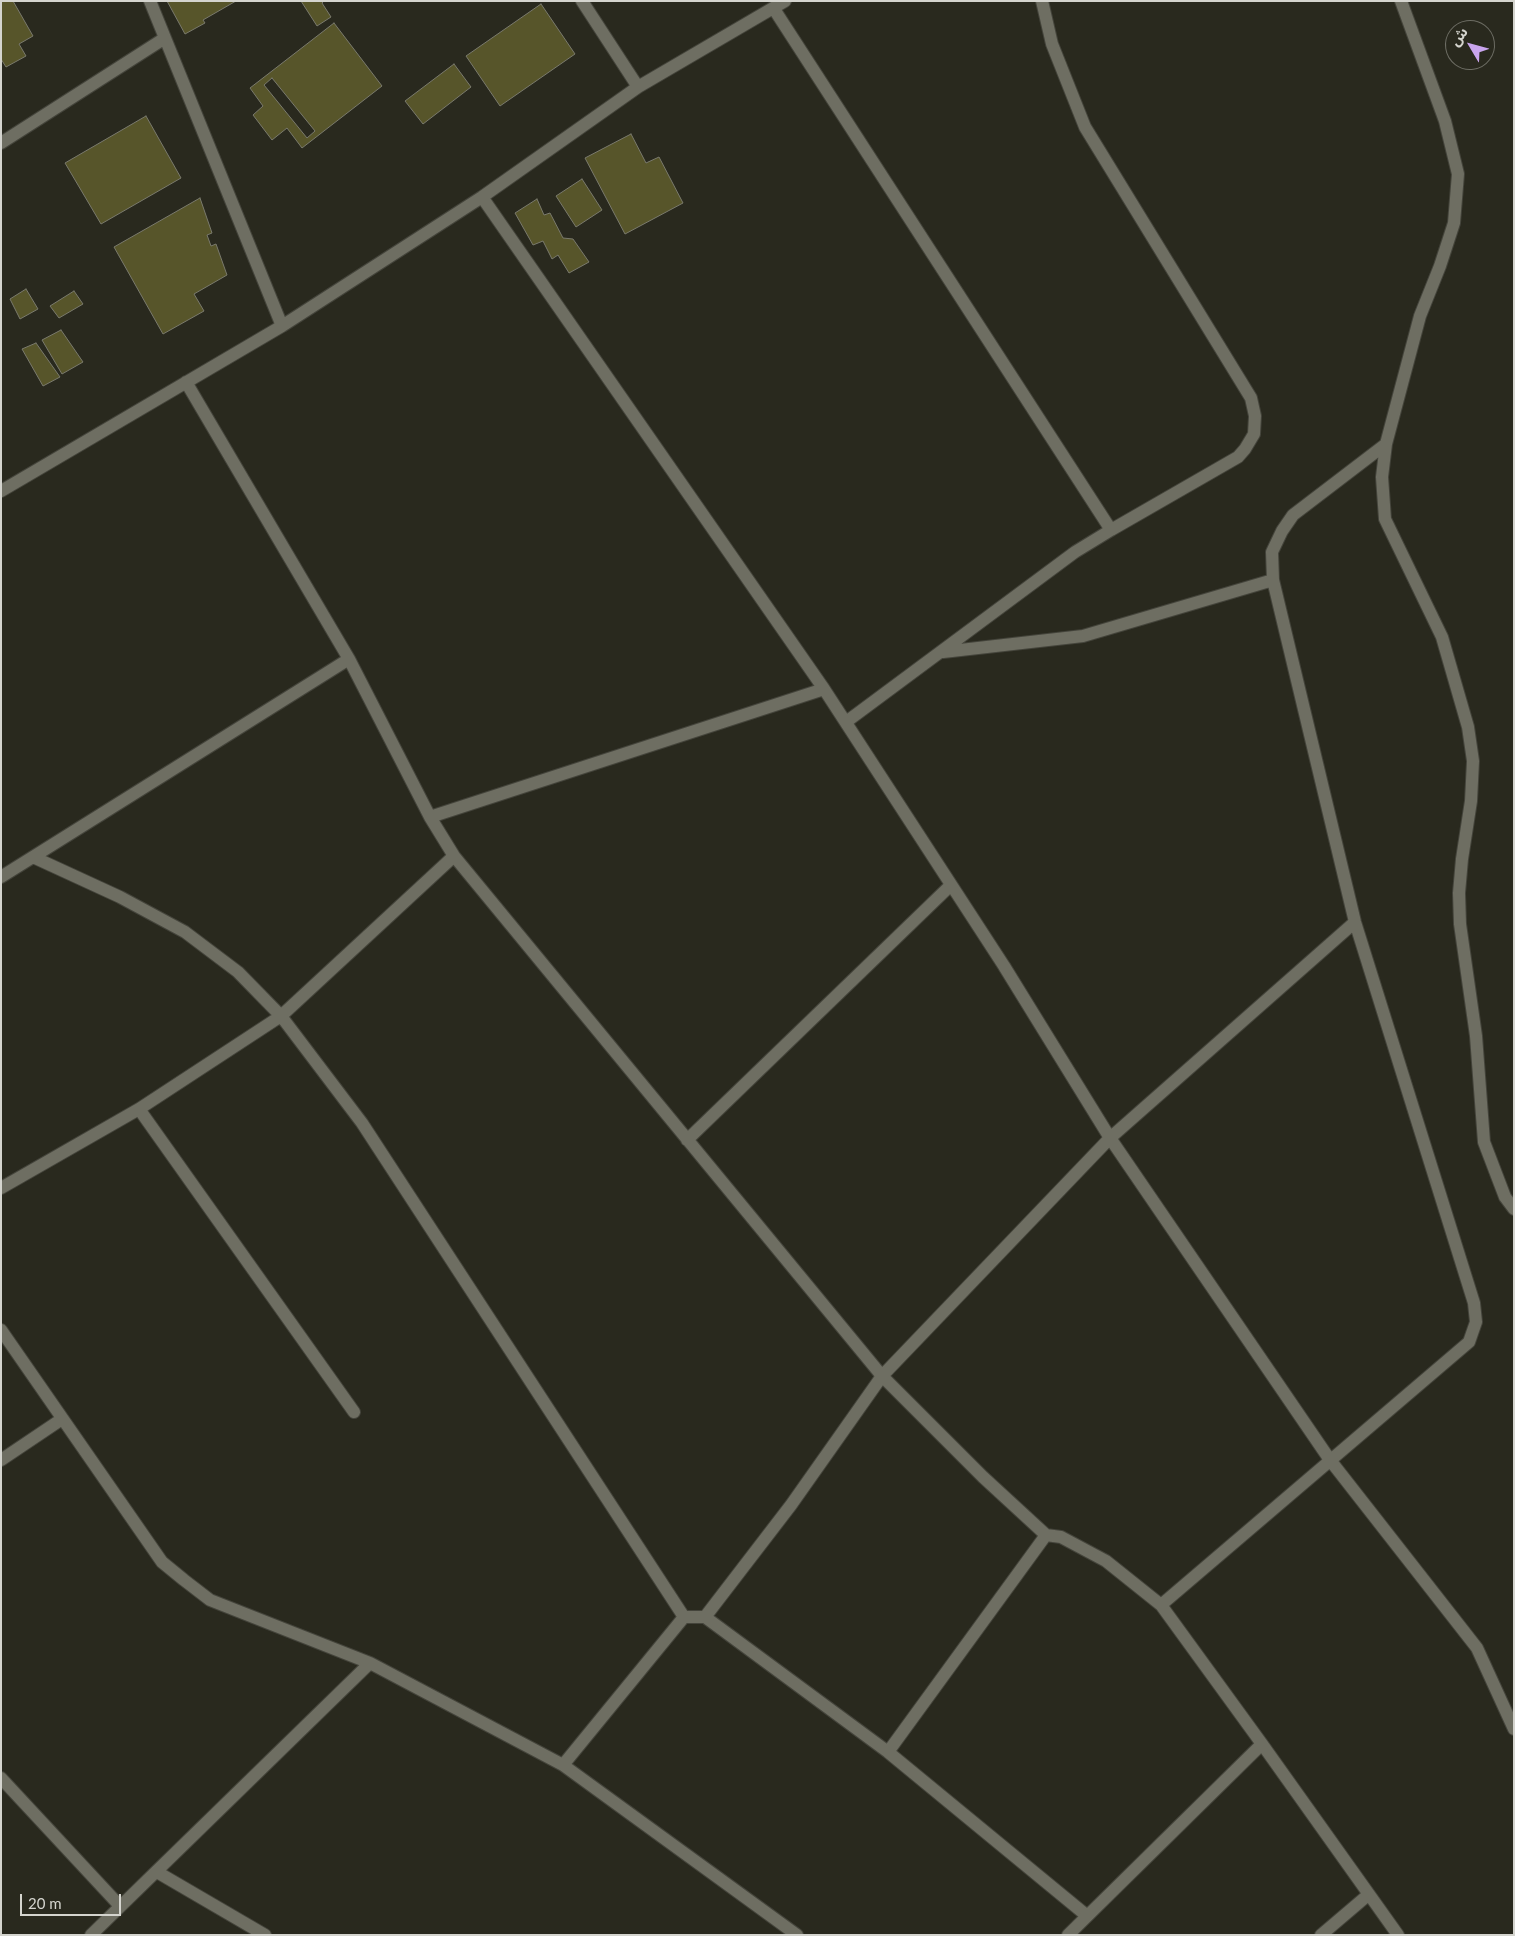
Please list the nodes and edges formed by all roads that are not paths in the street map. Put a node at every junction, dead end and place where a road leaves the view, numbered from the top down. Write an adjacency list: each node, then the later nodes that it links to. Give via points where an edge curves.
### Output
1 (150, 1): 7 (street)
2 (582, 1): 8 (street)
3 (785, 1): 6 (street)
4 (1042, 1): 15 (street, via 1052,44 1085,127 1251,398 1255,416 1254,434 1238,457)
5 (1401, 1): 13 (street, via 1445,122 1458,174 1454,223 1420,316)
6 (774, 9): 8 (street); 15 (street)
7 (165, 38): 9 (street); 11 (street)
8 (638, 87): 10 (street)
9 (1, 143)
10 (482, 196): 11 (street); 19 (street)
11 (282, 326): 12 (street)
12 (186, 382): 14 (street); 18 (street)
13 (1386, 444): 16 (street, via 1293,515 1272,552); 32 (street, via 1382,477 1385,518 1442,637 1468,728 1473,769 1459,893 1460,924 1476,1036 1484,1142 1504,1197)
14 (1, 491)
15 (1111, 530): 17 (street, via 1074,552)
16 (1273, 580): 17 (street, via 1083,636); 26 (street)
17 (942, 652): 20 (street)
18 (349, 659): 21 (street); 23 (street)
19 (824, 689): 20 (street); 21 (street)
20 (846, 722): 25 (street)
21 (430, 817): 22 (street)
22 (454, 856): 27 (street); 30 (street)
23 (33, 857): 24 (street); 27 (street, via 120,897 185,932 238,972)
24 (1, 878)
25 (951, 885): 29 (street); 30 (street)
26 (1355, 922): 29 (street); 38 (street, via 1474,1303 1476,1322 1469,1342)
27 (281, 1016): 28 (street); 42 (street, via 362,1123)
28 (139, 1109): 31 (street); 35 (street)
29 (1110, 1138): 34 (street); 38 (street)
30 (687, 1140): 34 (street)
31 (1, 1188)
32 (1514, 1209)
33 (1, 1330): 36 (street)
34 (882, 1376): 39 (street); 41 (street, via 791,1505)
35 (354, 1412)
36 (62, 1419): 37 (street); 43 (street, via 162,1562 184,1580 210,1600)
37 (1, 1460)
38 (1330, 1460): 40 (street); 44 (street, via 1477,1648)
39 (1046, 1535): 40 (street, via 1062,1537 1106,1561); 46 (street)
40 (1161, 1605): 45 (street)
41 (705, 1616): 42 (street); 46 (street)
42 (684, 1617): 47 (street)
43 (370, 1663): 47 (street); 49 (street)
44 (1514, 1729)
45 (1262, 1744): 50 (street); 52 (street)
46 (888, 1752): 52 (street)
47 (563, 1765): 55 (street)
48 (1, 1778): 51 (street)
49 (157, 1872): 51 (street); 54 (street)
50 (1368, 1895): 57 (street); 58 (street)
51 (120, 1906): 53 (street)
52 (1086, 1916): 56 (street)
53 (91, 1935)
54 (265, 1935)
55 (797, 1935)
56 (1068, 1935)
57 (1321, 1935)
58 (1398, 1935)

